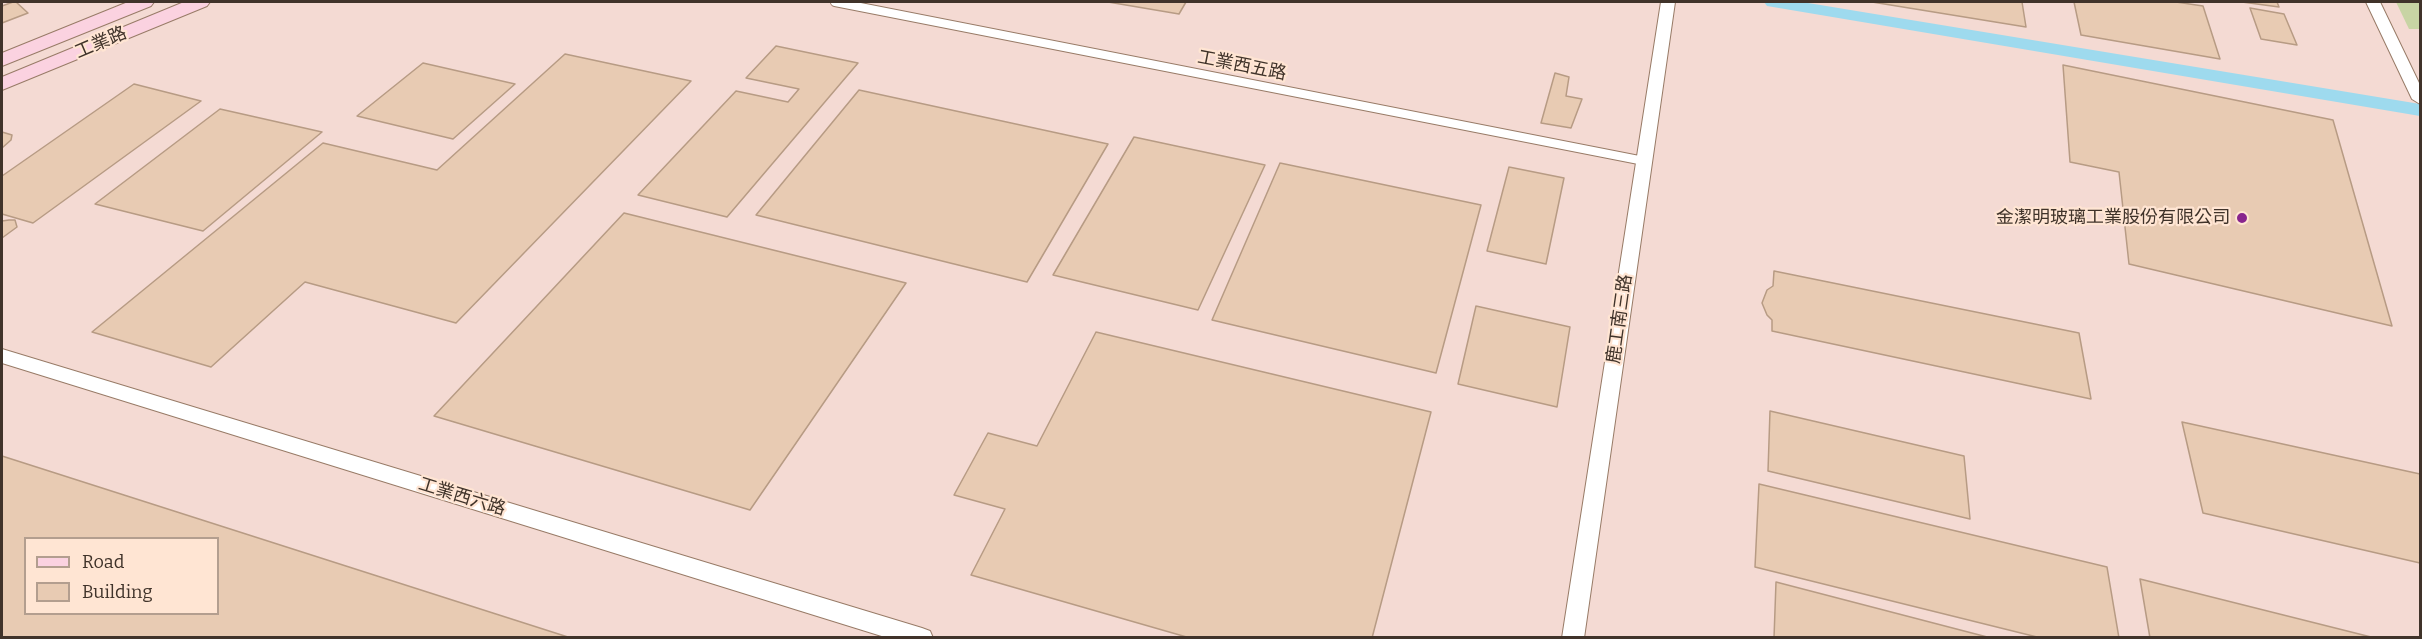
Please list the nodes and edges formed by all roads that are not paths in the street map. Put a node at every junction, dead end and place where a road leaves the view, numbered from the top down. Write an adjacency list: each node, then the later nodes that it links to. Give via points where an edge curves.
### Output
1 (144, 2): 6 (street, 工業路)
2 (200, 2): 7 (street, 工業路)
3 (835, 2): 9 (lane, 工業西五路)
4 (1668, 2): 9 (street, 鹿工南三路)
5 (2373, 2): 8 (street)
6 (2, 60)
7 (2, 84)
8 (2421, 99)
9 (1644, 161): 12 (street, 鹿工南三路)
10 (2, 357): 11 (street, 工業西六路)
11 (922, 638)
12 (1573, 638)

